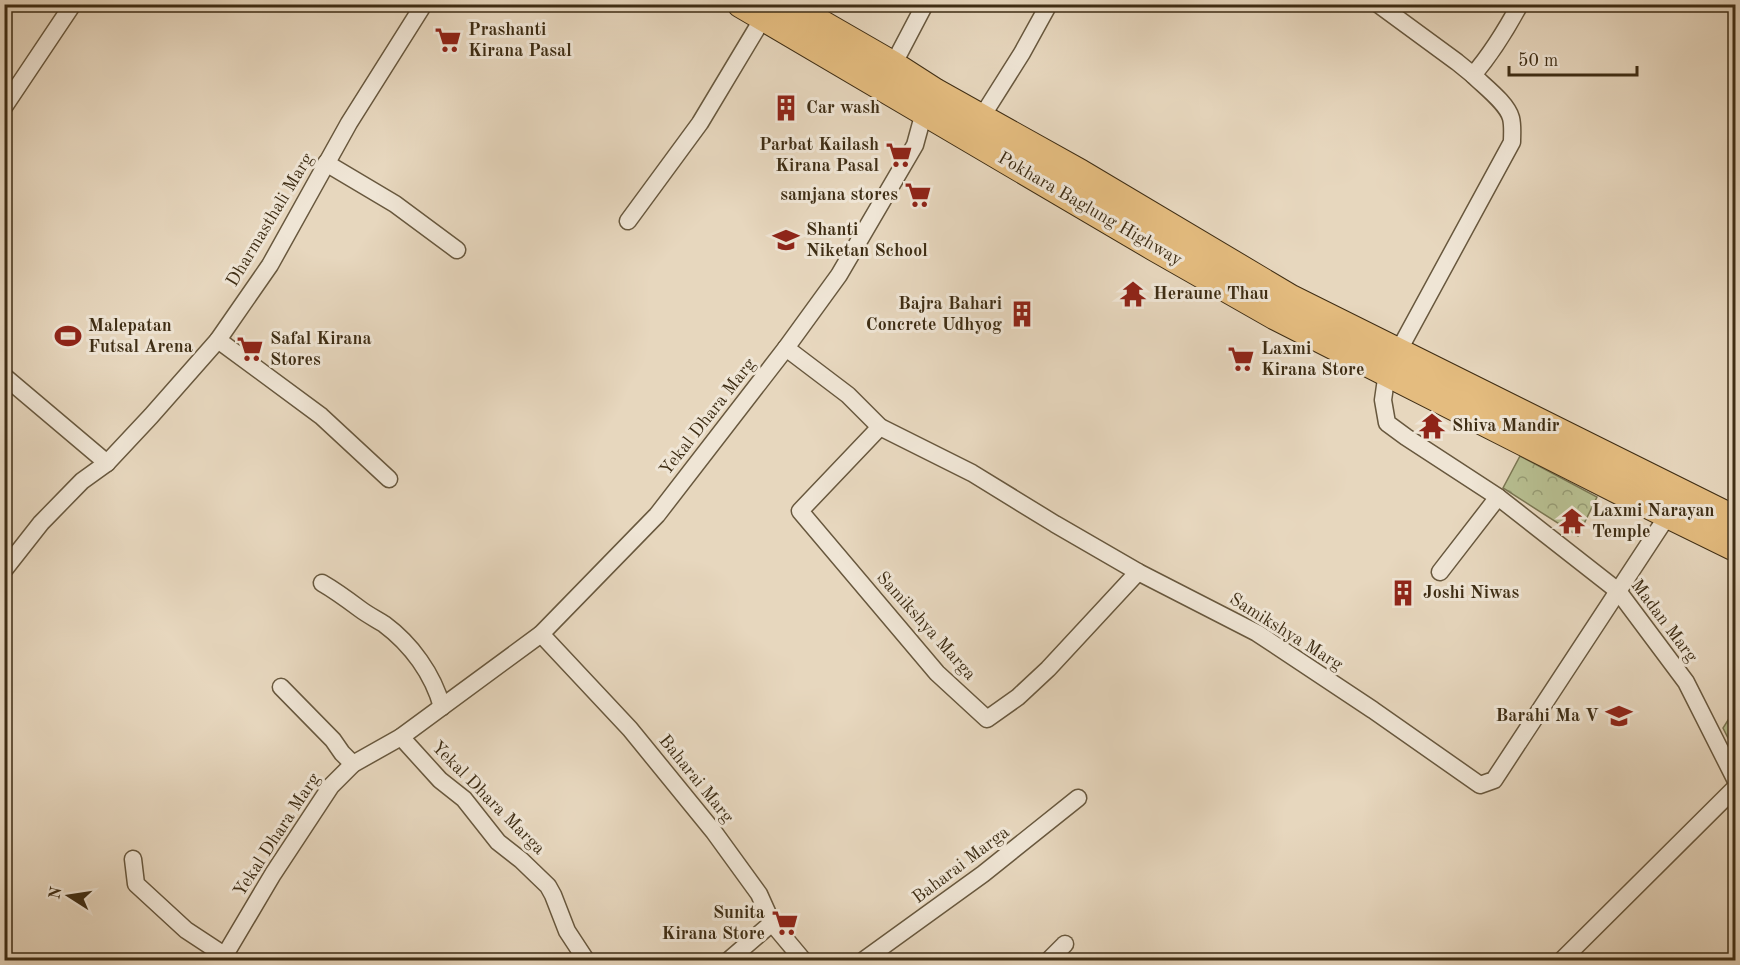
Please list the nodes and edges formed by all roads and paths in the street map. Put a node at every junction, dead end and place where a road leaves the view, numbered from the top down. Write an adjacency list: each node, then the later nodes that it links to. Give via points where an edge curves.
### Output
1 (73, 4): 12 (street)
2 (424, 4): 14 (street, Dharmasthali Marg)
3 (787, 4): 9 (highway, Pokhara Baglung Highway)
4 (926, 4): 9 (street)
5 (1049, 4): 13 (street)
6 (1378, 4): 10 (street)
7 (1520, 4): 10 (street, via 1490,56)
8 (752, 11): 11 (highway, Pokhara Baglung Highway); 15 (street, via 700,123)
9 (893, 65): 11 (highway, Pokhara Baglung Highway)
10 (1473, 75): 19 (street, via 1506,108 1512,142)
11 (930, 102): 13 (highway, Pokhara Baglung Highway); 18 (street, Yekal Dhara Marg, via 915,145 839,275); 19 (highway, Pokhara Baglung Highway, via 1164,253 1275,316)
12 (4, 107)
13 (981, 118): 19 (highway, Pokhara Baglung Highway, via 1090,179)
14 (326, 163): 16 (street, via 395,204); 17 (street, Dharmasthali Marg, via 270,265)
15 (628, 221)
16 (458, 250)
17 (218, 340): 22 (street, Dharmasthali Marg); 23 (street, via 321,416)
18 (786, 348): 21 (street, Samikshya Marg, via 848,395); 33 (street, Yekal Dhara Marg, via 657,515)
19 (1393, 362): 24 (street, Madan Marg, via 1383,400 1388,423); 25 (highway, Pokhara Baglung Highway); 26 (highway, Pokhara Baglung Highway)
20 (4, 376): 22 (street)
21 (880, 427): 29 (street, Samikshya Marg, via 972,473); 29 (street, Samikshya Marga, via 800,511 937,673 987,719 1048,669)
22 (107, 463): 28 (street, Dharmasthali Marg, via 61,501)
23 (390, 479)
24 (1498, 497): 30 (street); 32 (street, Madan Marg)
25 (1668, 515): 27 (highway, Pokhara Baglung Highway); 32 (street, Samikshya Marg)
26 (1736, 520)
27 (1736, 548)
28 (4, 570)
29 (1138, 572): 32 (street, Samikshya Marg, via 1257,633 1480,785 1494,780)
30 (1440, 572)
31 (322, 583): 35 (street, via 386,626 416,656 430,677)
32 (1618, 591): 38 (street, Madan Marg, via 1686,682)
33 (541, 634): 35 (street, Yekal Dhara Marg); 42 (street, Baharai Marg, via 630,729 707,824 759,894)
34 (281, 687): 37 (street)
35 (441, 707): 36 (street, Yekal Dhara Marg)
36 (401, 736): 37 (street, Yekal Dhara Marg); 45 (street, Yekal Dhara Marga, via 440,780 464,799 498,842 548,886 567,931)
37 (353, 764): 44 (street, Yekal Dhara Marg, via 331,786)
38 (1736, 782)
39 (1736, 787): 50 (street)
40 (1078, 798): 48 (street, Baharai Marga, via 983,874)
41 (132, 859): 44 (street, via 136,884)
42 (771, 923): 46 (street); 47 (street, Baharai Marg)
43 (1065, 944): 49 (street)
44 (223, 958)
45 (586, 960)
46 (729, 960)
47 (803, 960)
48 (864, 960)
49 (1049, 960)
50 (1562, 960)

